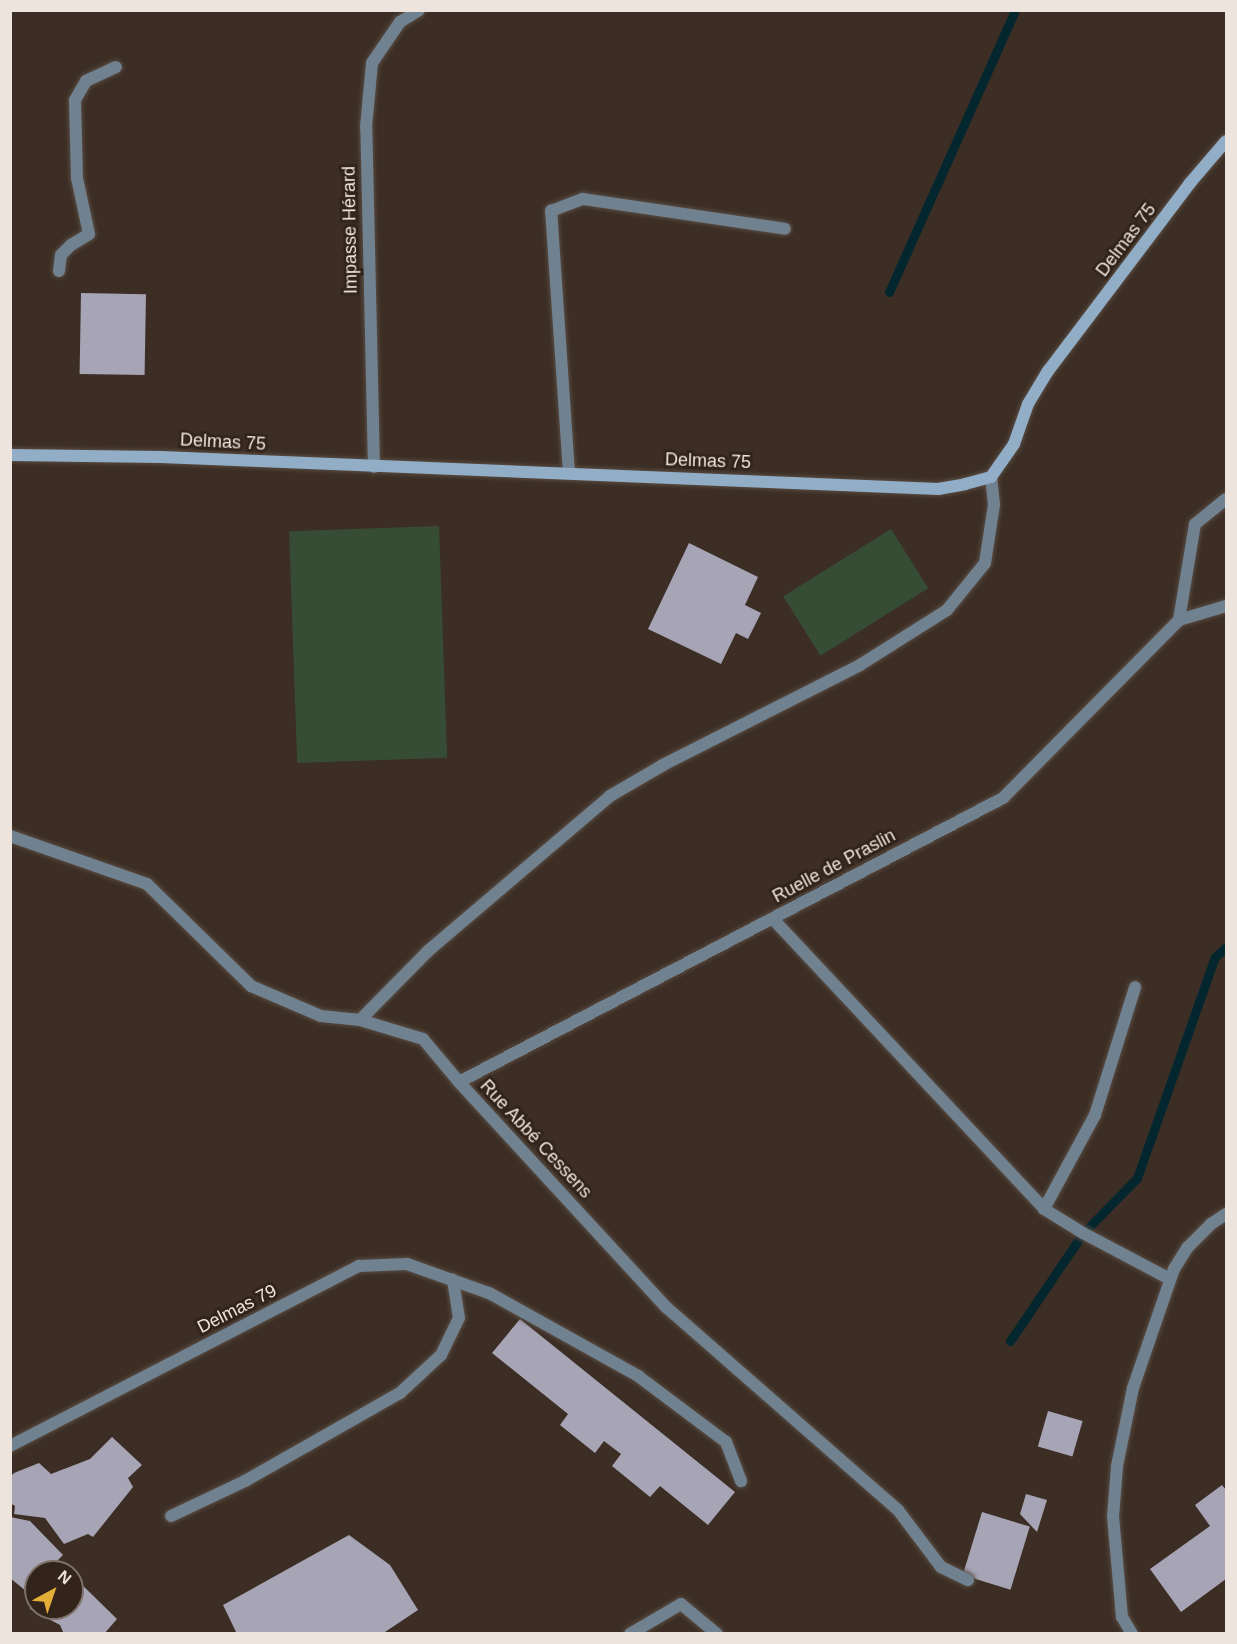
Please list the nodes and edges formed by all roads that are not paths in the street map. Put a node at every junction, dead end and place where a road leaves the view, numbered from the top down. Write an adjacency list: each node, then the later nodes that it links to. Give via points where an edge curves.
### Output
1 (419, 10): 7 (street, Impasse Hérard, via 400,22 372,63 366,127)
2 (116, 67): 5 (street, via 86,81 75,99 77,178 89,234 62,255)
3 (1227, 141): 9 (street, Delmas 75, via 1190,183 1048,371 1028,404 1014,444)
4 (785, 229): 8 (street, via 583,199 551,211)
5 (59, 271)
6 (10, 455): 7 (street, Delmas 75)
7 (374, 467): 8 (street, Delmas 75)
8 (569, 472): 9 (street, Delmas 75, via 938,489)
9 (991, 477): 16 (street, via 994,505 985,563 947,610 860,665 610,796 428,951)
10 (1227, 499): 12 (street, via 1196,524)
11 (1227, 606): 12 (street)
12 (1179, 620): 14 (street, Ruelle de Praslin, via 1003,798)
13 (10, 836): 16 (street, Rue Abbé Cessens, via 147,884 251,986 321,1016)
14 (772, 919): 17 (street, Ruelle de Praslin); 18 (street)
15 (1135, 987): 18 (street, via 1095,1115)
16 (360, 1020): 17 (street, Rue Abbé Cessens, via 423,1039)
17 (459, 1082): 25 (street, Rue Abbé Cessens, via 666,1307 898,1510 941,1567)
18 (1044, 1209): 21 (street)
19 (1227, 1214): 21 (street, via 1188,1247)
20 (453, 1279): 22 (street, Delmas 79, via 407,1264 359,1266); 23 (street, Delmas 79, via 489,1293 638,1376 726,1443); 24 (street, via 459,1318 441,1355 400,1393 255,1475)
21 (1170, 1279): 28 (street, via 1133,1388 1117,1466 1113,1517 1122,1617)
22 (10, 1446)
23 (741, 1481)
24 (171, 1516)
25 (968, 1580)
26 (630, 1634): 27 (street, via 681,1604)
27 (717, 1634)
28 (1132, 1634)

